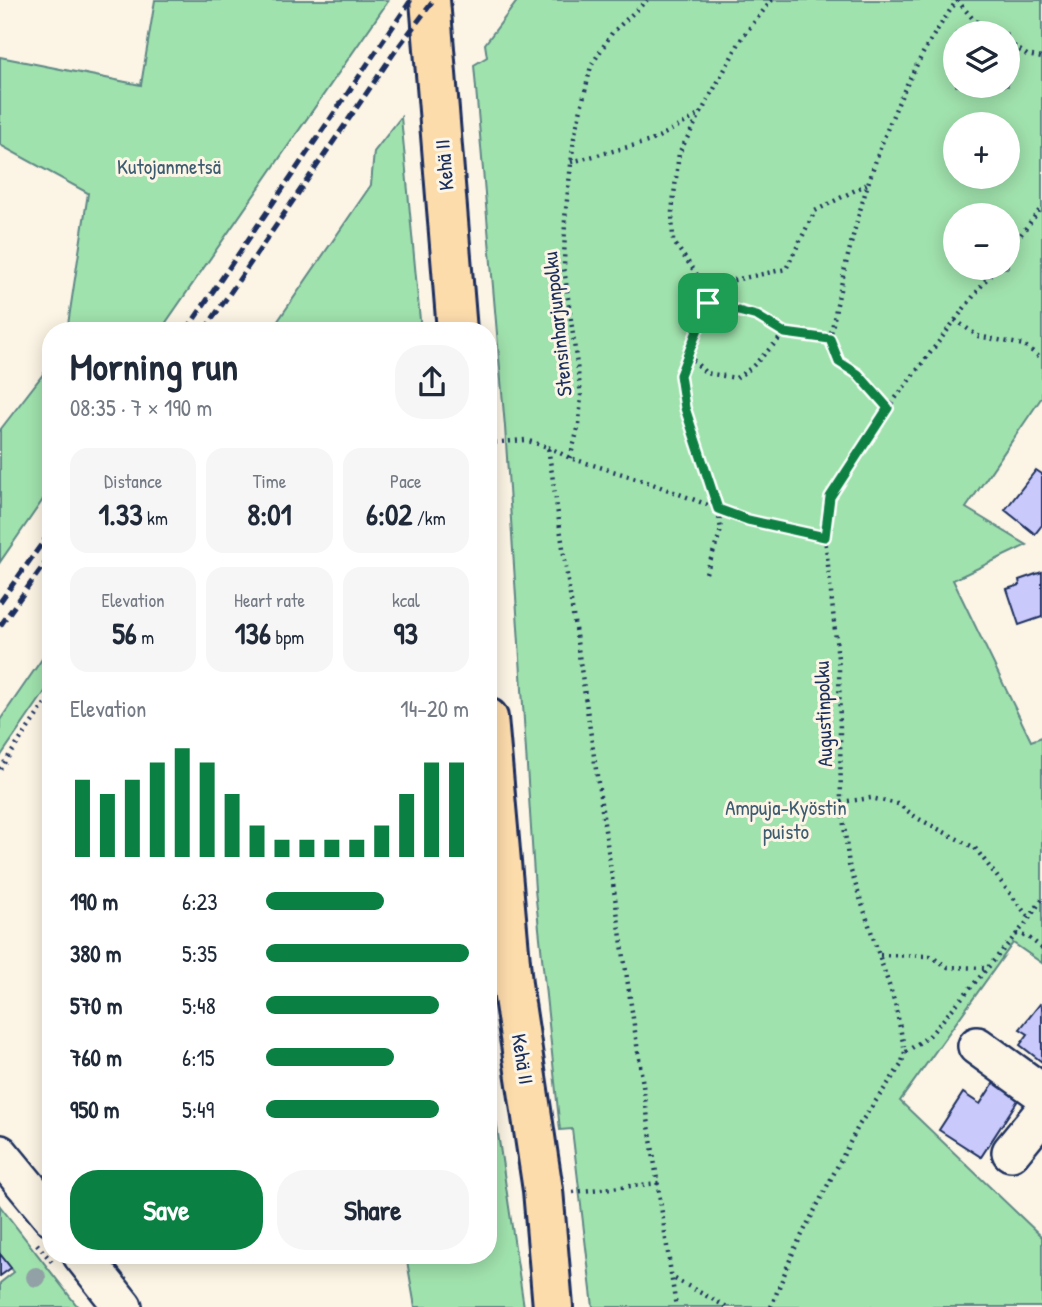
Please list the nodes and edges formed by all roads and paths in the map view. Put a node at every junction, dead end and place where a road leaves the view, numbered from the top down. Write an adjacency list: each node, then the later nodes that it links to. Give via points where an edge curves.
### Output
1 (430, 0): 17 (highway, Kehä II)
2 (647, 0): 9 (path, Stensinharjunpolku, via 612,33 591,66)
3 (772, 0): 8 (path, via 743,36)
4 (957, 0): 5 (path); 10 (path, via 919,60)
5 (976, 21)
6 (1020, 50): 7 (path)
7 (1042, 58)
8 (700, 115): 9 (path, via 651,141); 14 (path, via 679,153 672,212 673,241)
9 (571, 162): 25 (path, Stensinharjunpolku, via 564,268 581,396)
10 (870, 182): 14 (path, via 814,211 786,269); 19 (path)
11 (1042, 207): 12 (path)
12 (1020, 235)
13 (986, 280): 16 (path, Augustinpolku)
14 (705, 286): 15 (path)
15 (708, 303): 18 (path, via 757,316); 20 (path)
16 (955, 320): 21 (path, via 978,336 1024,345); 22 (path, Augustinpolku)
17 (456, 322)
18 (785, 333): 19 (path); 20 (path, via 736,378 706,373)
19 (830, 339): 22 (path, via 839,362 858,374)
20 (688, 355): 26 (path, via 680,375 685,408)
21 (1042, 359)
22 (888, 408): 27 (path, Augustinpolku, via 830,497)
23 (497, 442): 24 (path, via 524,440)
24 (548, 447): 25 (path); 45 (path)
25 (570, 458): 26 (path)
26 (718, 509): 27 (path); 28 (path, via 721,530)
27 (825, 537): 31 (path, Augustinpolku, via 839,668)
28 (706, 573)
29 (42, 708): 30 (path)
30 (0, 769)
31 (841, 802): 34 (path, via 871,798 898,804 975,848); 37 (path, Augustinpolku, via 849,865)
32 (497, 818): 46 (highway, Kehä II, via 512,984)
33 (1042, 899): 34 (path)
34 (1029, 918): 35 (path)
35 (1016, 934): 36 (path); 38 (path)
36 (1042, 948)
37 (880, 956): 38 (path, via 930,956 948,967); 40 (path, Augustinpolku)
38 (987, 968): 40 (path, via 930,1035)
39 (977, 1046): 41 (street)
40 (905, 1052): 55 (path, via 841,1159 794,1250)
41 (1042, 1093)
42 (1042, 1114): 43 (street)
43 (1011, 1152)
44 (0, 1154): 47 (street)
45 (659, 1183): 46 (path); 49 (path)
46 (557, 1191): 51 (highway, Kehä II); 52 (highway, Kehä II)
47 (41, 1226)
48 (72, 1264): 50 (street)
49 (674, 1279): 53 (path); 54 (path)
50 (113, 1304)
51 (553, 1307)
52 (570, 1307)
53 (676, 1307)
54 (727, 1307)
55 (771, 1307)

